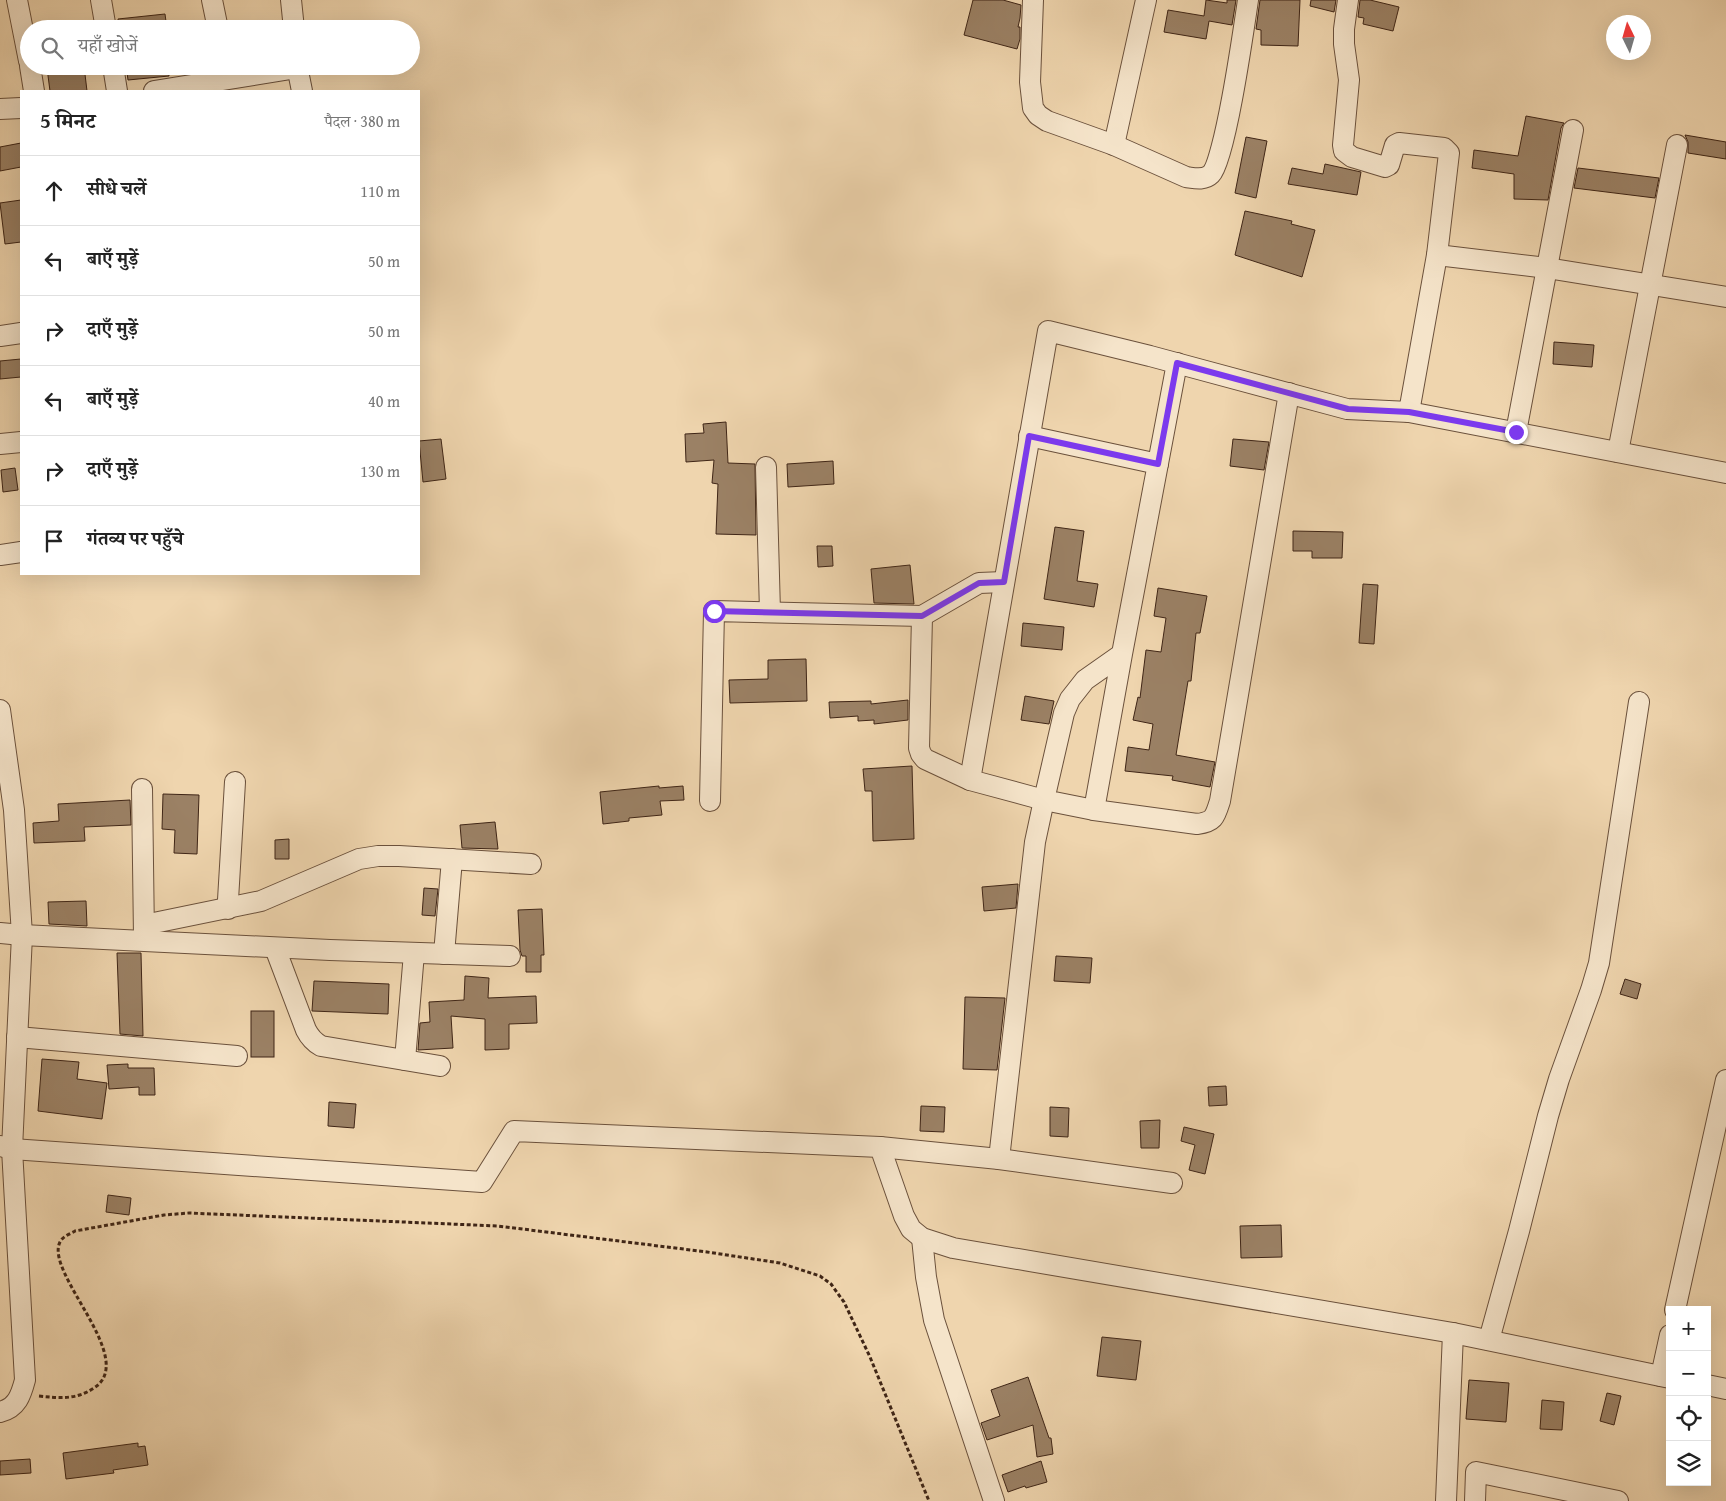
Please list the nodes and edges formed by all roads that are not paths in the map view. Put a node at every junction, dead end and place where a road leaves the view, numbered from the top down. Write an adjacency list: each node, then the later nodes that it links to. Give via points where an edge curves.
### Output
1 (17, 0): 9 (street)
2 (101, 0): 10 (street)
3 (212, 0): 11 (street)
4 (290, 0): 12 (street)
5 (1033, 0): 26 (street, via 1030,82 1033,108 1047,121)
6 (1146, 0): 26 (street)
7 (1248, 0): 26 (street, via 1230,110 1212,174 1197,179 1186,177)
8 (1348, 0): 27 (street, via 1344,30 1349,80 1344,151 1352,157 1385,167 1399,143 1448,151)
9 (21, 20)
10 (104, 20)
11 (216, 20)
12 (293, 20)
13 (31, 75): 18 (street)
14 (114, 75): 19 (street)
15 (250, 75): 17 (street)
16 (299, 75): 21 (street)
17 (227, 79): 20 (street)
18 (34, 90)
19 (117, 90)
20 (160, 90)
21 (302, 90)
22 (20, 108): 23 (street)
23 (0, 109)
24 (1573, 130): 28 (street)
25 (1677, 144): 29 (street)
26 (1114, 145)
27 (1437, 255): 28 (street); 35 (street)
28 (1547, 268): 29 (street); 36 (street)
29 (1650, 284): 30 (street); 40 (street)
30 (1726, 297)
31 (20, 333): 32 (street)
32 (0, 336)
33 (1177, 363): 34 (street); 37 (street, via 1048,331); 41 (street)
34 (1289, 393): 35 (street, via 1348,409); 59 (street, via 1216,814 1212,820 1197,824)
35 (1409, 412): 36 (street)
36 (1516, 432): 40 (street)
37 (1029, 436): 41 (street); 46 (street)
38 (20, 442): 39 (street)
39 (0, 444)
40 (1618, 452): 43 (street)
41 (1158, 464): 49 (street)
42 (766, 467): 47 (street)
43 (1726, 472)
44 (20, 552): 45 (street)
45 (0, 555)
46 (1004, 582): 48 (street, via 979,583); 53 (street)
47 (770, 612): 48 (street); 57 (street, via 714,611)
48 (922, 616): 53 (street, via 919,748 925,759)
49 (1122, 654): 56 (street, via 1085,680 1070,699); 59 (street)
50 (1638, 702): 82 (street, via 1599,963 1550,1106 1520,1231)
51 (0, 710): 52 (street)
52 (3, 760): 58 (street)
53 (970, 780): 56 (street)
54 (235, 782): 62 (street)
55 (142, 789): 64 (street)
56 (1044, 800): 59 (street); 77 (street, via 1035,842)
57 (710, 801)
58 (7, 810): 65 (street)
59 (1094, 810)
60 (452, 859): 61 (street); 62 (street, via 392,856 359,859 261,901); 68 (street)
61 (531, 864)
62 (228, 909): 64 (street)
63 (0, 933): 65 (street)
64 (144, 933): 65 (street); 66 (street)
65 (22, 936): 70 (street)
66 (275, 948): 67 (street); 72 (street, via 310,1038 321,1046)
67 (414, 953): 68 (street); 72 (street)
68 (444, 954): 69 (street)
69 (510, 956)
70 (17, 1037): 71 (street); 75 (street)
71 (237, 1056)
72 (406, 1060): 73 (street)
73 (440, 1066)
74 (1726, 1080): 80 (street)
75 (6, 1147): 76 (street, via 482,1182 514,1131); 87 (street, via 25,1380 15,1405)
76 (880, 1147): 77 (street); 79 (street, via 904,1216 911,1229)
77 (999, 1160): 78 (street)
78 (1172, 1183)
79 (922, 1238): 81 (street, via 952,1248); 88 (street, via 934,1320)
80 (1676, 1306)
81 (1453, 1333): 82 (street); 89 (street)
82 (1489, 1340): 84 (street)
83 (1668, 1351): 84 (street)
84 (1665, 1377)
85 (1711, 1386): 86 (street)
86 (1726, 1389)
87 (0, 1412)
88 (994, 1501)
89 (1446, 1501)
90 (1475, 1501): 91 (street, via 1476,1472)
91 (1618, 1501)

